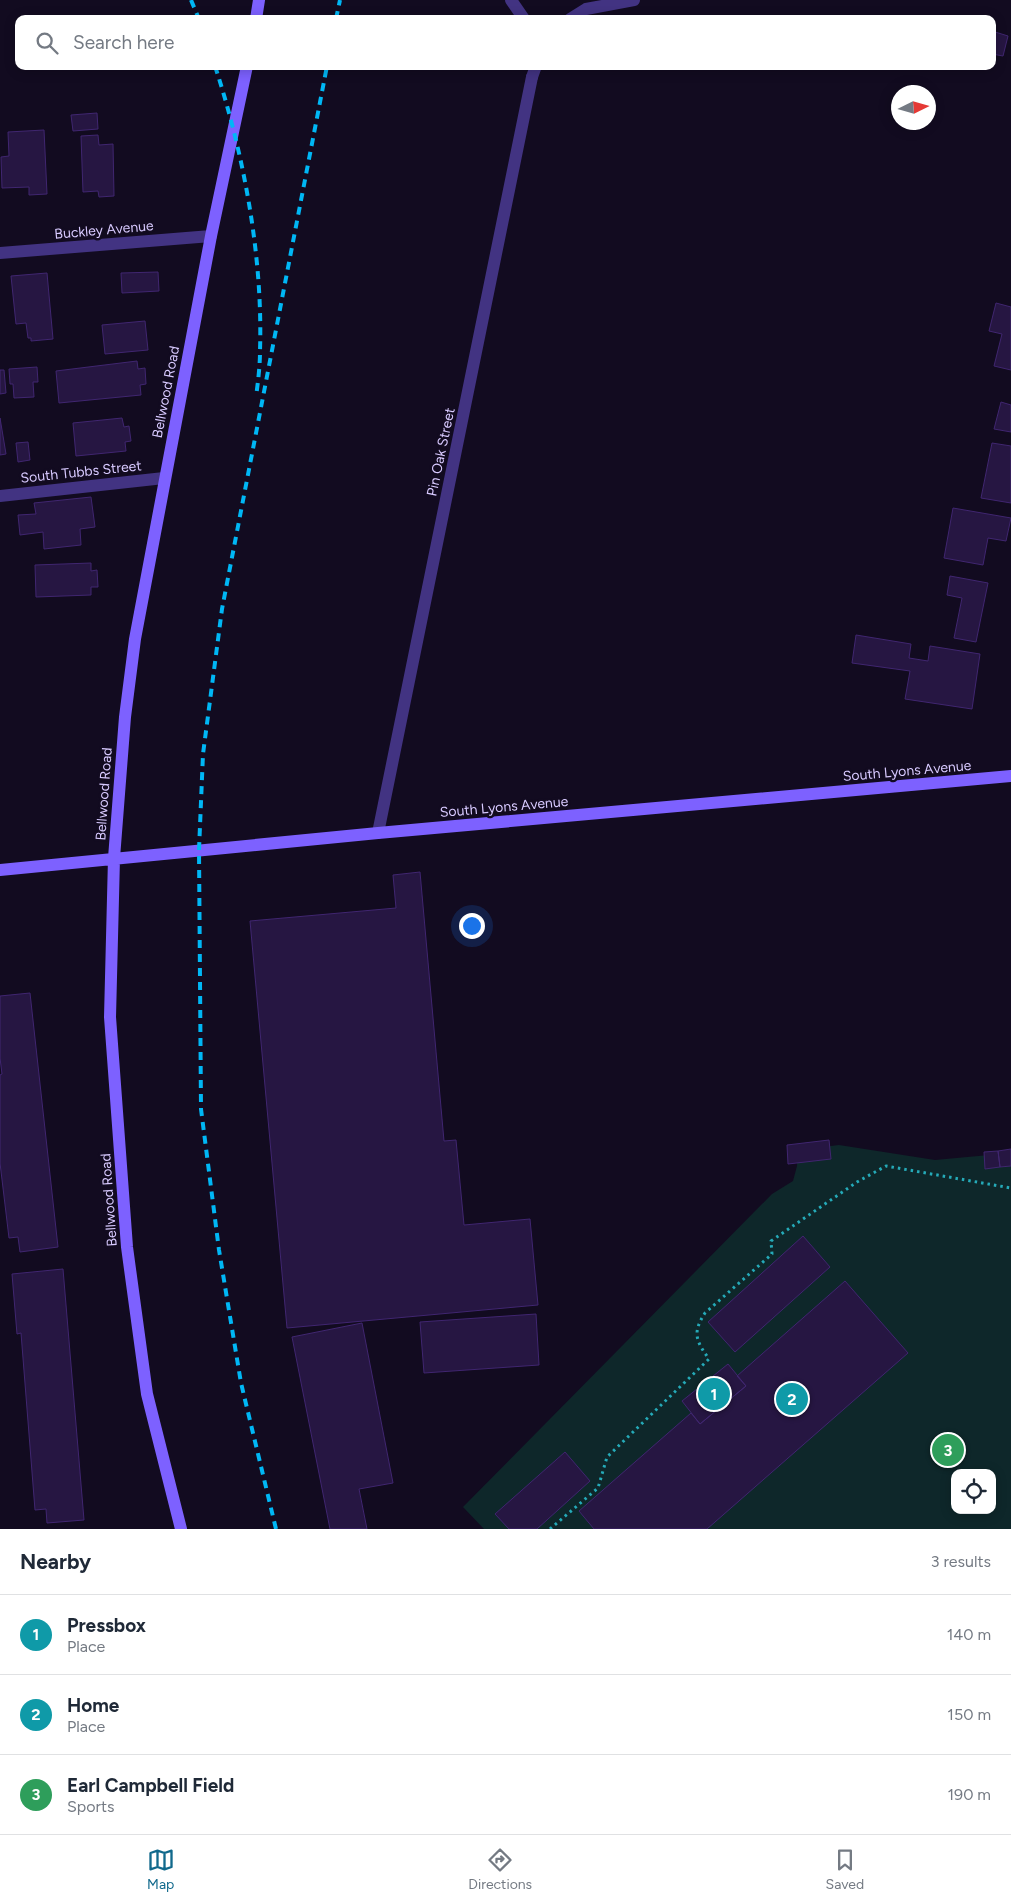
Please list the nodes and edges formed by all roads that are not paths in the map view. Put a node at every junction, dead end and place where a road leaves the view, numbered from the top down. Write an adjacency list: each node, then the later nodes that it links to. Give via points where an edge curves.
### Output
1 (259, 0): 4 (street)
2 (511, 0): 5 (street)
3 (634, 0): 6 (street, via 586,9)
4 (257, 15)
5 (521, 15)
6 (576, 15)
7 (246, 70): 9 (street, Bellwood Road)
8 (534, 71): 14 (street, Pin Oak Street)
9 (211, 236): 10 (street, Buckley Avenue); 11 (street, Bellwood Road)
10 (0, 253)
11 (164, 478): 12 (street, South Tubbs Street); 15 (street, Bellwood Road, via 135,638)
12 (0, 496)
13 (1011, 776): 14 (street, South Lyons Avenue)
14 (378, 833): 15 (street, South Lyons Avenue)
15 (114, 858): 16 (street, South Lyons Avenue); 17 (street, Bellwood Road, via 110,1017 127,1246 147,1394)
16 (0, 870)
17 (181, 1529)

